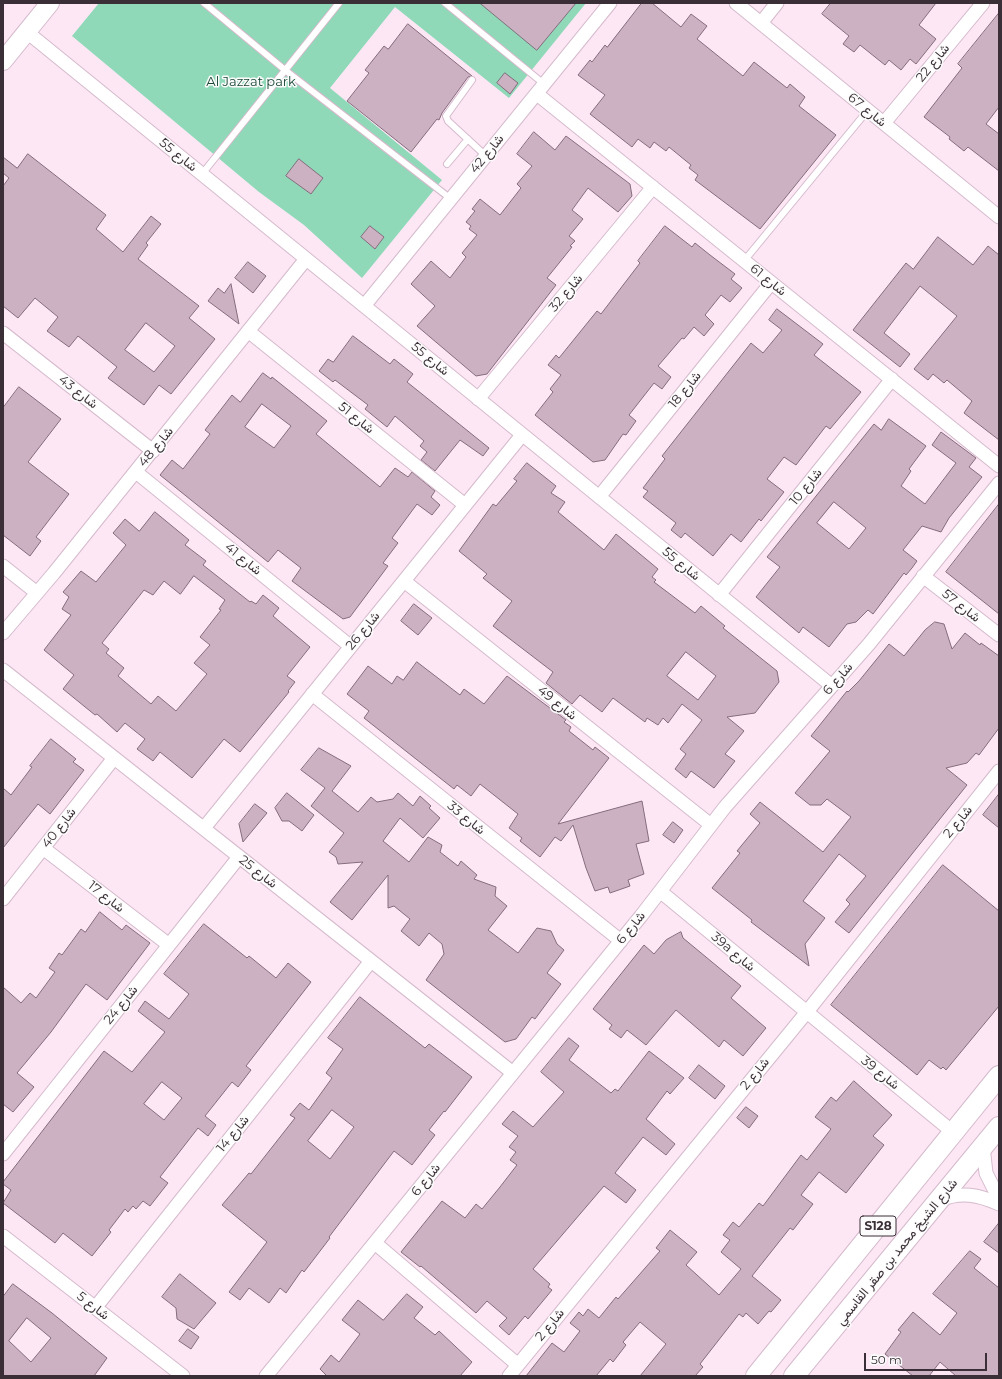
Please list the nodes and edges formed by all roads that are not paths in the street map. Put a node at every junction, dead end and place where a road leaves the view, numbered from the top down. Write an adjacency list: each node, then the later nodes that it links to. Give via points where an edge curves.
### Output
1 (50, 3): 10 (street)
2 (204, 3): 12 (lane)
3 (339, 3): 12 (lane)
4 (445, 3): 14 (lane)
5 (610, 3): 14 (street, شارع 42)
6 (736, 3): 9 (street, شارع 67)
7 (777, 3): 9 (street)
8 (983, 3): 16 (street, شارع 22)
9 (761, 23): 15 (street, شارع 67)
10 (27, 32): 11 (street); 20 (street, شارع 55)
11 (3, 61)
12 (285, 70): 20 (lane); 22 (lane)
13 (472, 80): 17 (lane, via 446,116)
14 (540, 89): 18 (street, شارع 42); 21 (street, شارع 61)
15 (868, 110): 16 (street, شارع 67); 25 (lane)
16 (884, 123): 23 (street, شارع 67)
17 (468, 139): 18 (lane); 19 (lane)
18 (486, 156): 22 (street, شارع 42)
19 (447, 164)
20 (202, 174): 24 (street, شارع 55)
21 (653, 187): 25 (street, شارع 61); 31 (street, شارع 32)
22 (451, 199): 27 (street, شارع 42)
23 (999, 217)
24 (306, 259): 27 (street, شارع 55); 28 (street, شارع 48)
25 (744, 261): 26 (street, شارع 61)
26 (772, 283): 30 (street, شارع 61); 37 (street, شارع 18)
27 (364, 306): 31 (street, شارع 55)
28 (248, 331): 33 (street, شارع 48); 38 (street, شارع 51)
29 (3, 333): 33 (street, شارع 43)
30 (892, 380): 34 (street, شارع 61); 43 (street, شارع 10)
31 (478, 399): 32 (street, شارع 55)
32 (522, 435): 37 (street, شارع 55); 38 (street, شارع 26)
33 (153, 450): 35 (street, شارع 48)
34 (999, 466)
35 (136, 472): 42 (street, شارع 48); 46 (street, شارع 41)
36 (999, 483): 40 (street, شارع 6)
37 (599, 497): 43 (street, شارع 55)
38 (465, 505): 41 (street, شارع 26)
39 (3, 566): 42 (street)
40 (923, 576): 45 (street, شارع 57); 48 (street, شارع 6)
41 (404, 581): 46 (street, شارع 26); 52 (street, شارع 49)
42 (37, 593): 44 (street, شارع 48)
43 (720, 595): 48 (street, شارع 55)
44 (3, 633)
45 (999, 635)
46 (350, 646): 49 (street, شارع 26)
47 (3, 670): 50 (street, شارع 25)
48 (832, 686): 52 (street, شارع 6)
49 (312, 694): 53 (street, شارع 26); 58 (street, شارع 33)
50 (114, 758): 53 (street, شارع 25); 54 (street, شارع 40)
51 (999, 771): 61 (street, شارع 2)
52 (711, 825): 56 (street, شارع 6)
53 (204, 828): 55 (street, شارع 25)
54 (43, 848): 57 (street, شارع 40); 59 (street, شارع 17)
55 (239, 856): 59 (street, شارع 24); 60 (street, شارع 25)
56 (661, 892): 58 (street, شارع 6); 61 (street, 39a شارع)
57 (3, 899)
58 (620, 941): 62 (street, شارع 6)
59 (169, 945): 67 (street, شارع 24)
60 (371, 961): 62 (street, شارع 25); 73 (street, شارع 14)
61 (806, 1013): 65 (street, شارع 39); 75 (street, شارع 2)
62 (514, 1073): 72 (street, شارع 6)
63 (999, 1076): 65 (main road, S128)
64 (999, 1127): 66 (main road, شارع الشيخ محمد بن صقر القاسمي / S128)
65 (954, 1133): 74 (main road, S128)
66 (983, 1146): 68 (street, via 986,1173); 69 (main road, شارع الشيخ محمد بن صقر القاسمي / S128)
67 (3, 1154)
68 (999, 1199)
69 (938, 1200): 70 (street, via 970,1194); 81 (main road, شارع الشيخ محمد بن صقر القاسمي / S128)
70 (999, 1204)
71 (3, 1236): 73 (street, شارع 5)
72 (375, 1243): 75 (street); 77 (street, شارع 6)
73 (95, 1308): 76 (street, شارع 5)
74 (772, 1357): 79 (main road, S128); 80 (main road, via 767,1368)
75 (518, 1365): 78 (street, شارع 2)
76 (183, 1376)
77 (266, 1376)
78 (509, 1376)
79 (756, 1376)
80 (767, 1376)
81 (794, 1376)

